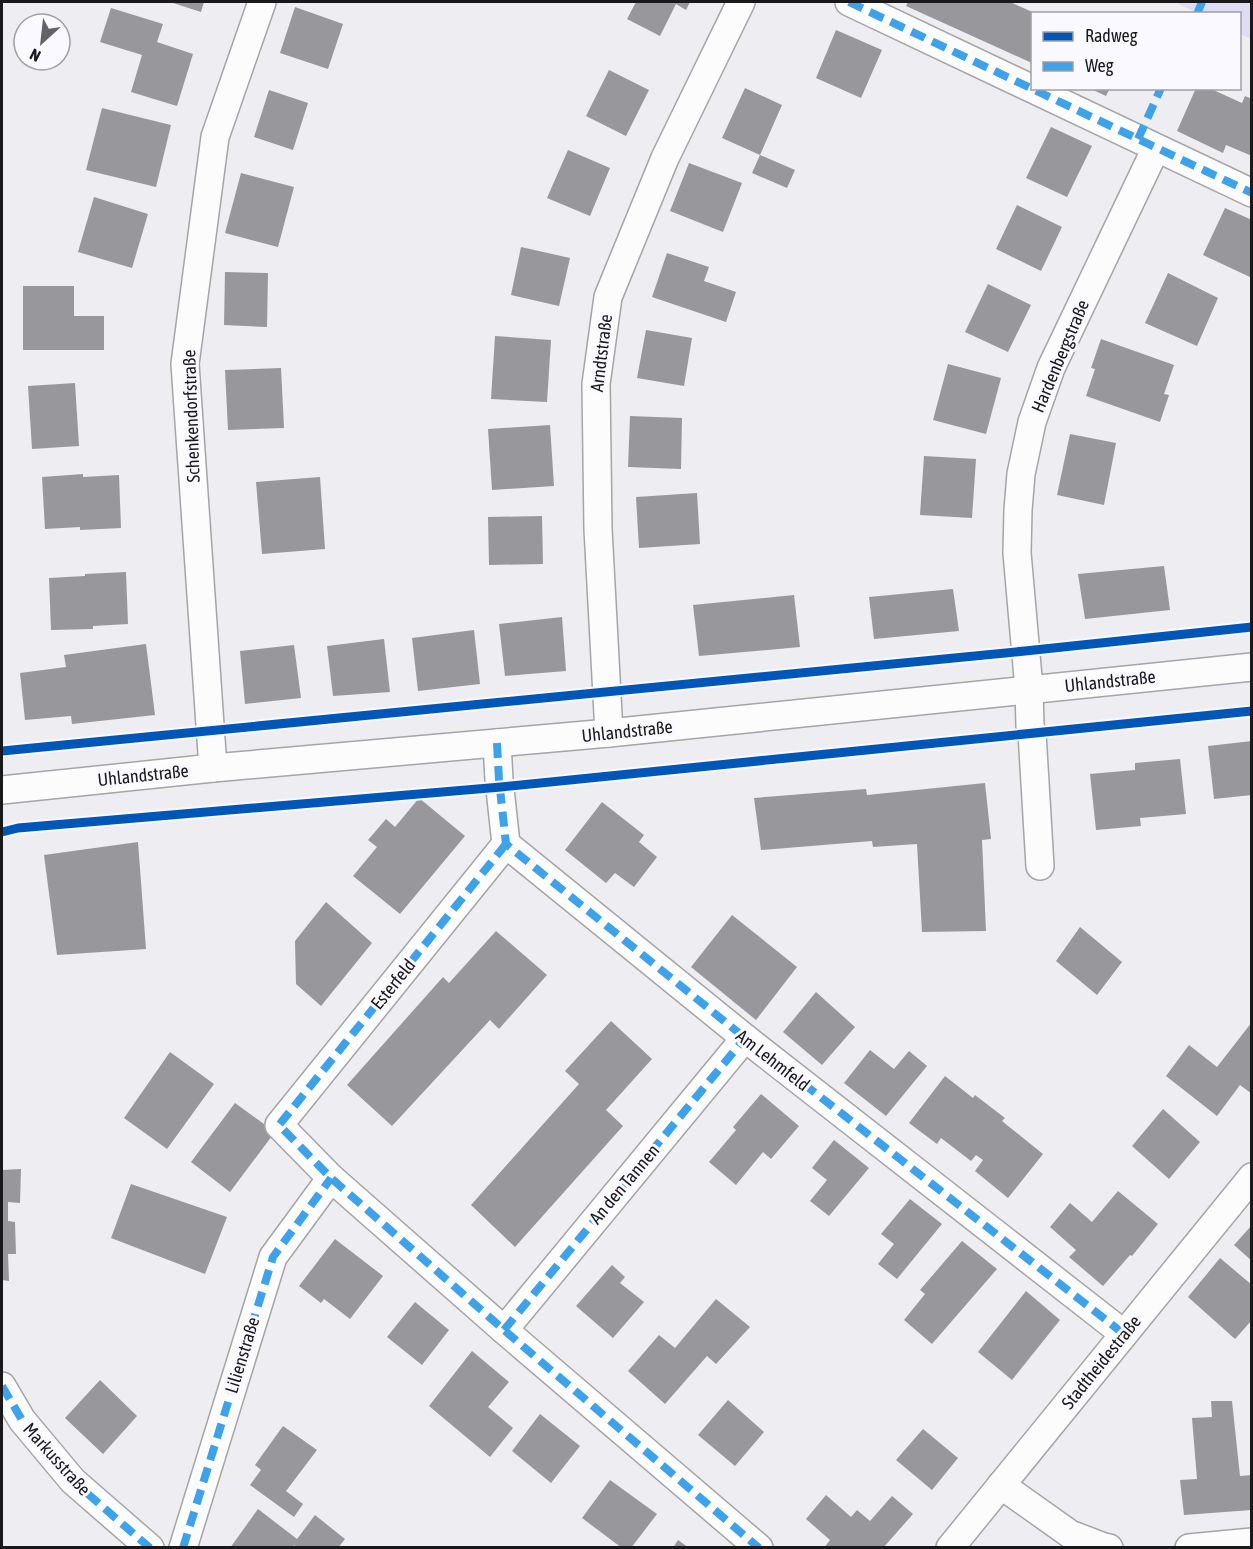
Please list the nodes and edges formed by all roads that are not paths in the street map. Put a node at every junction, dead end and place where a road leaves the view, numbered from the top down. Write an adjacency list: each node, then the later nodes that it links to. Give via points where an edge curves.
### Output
1 (262, 2): 12 (street, Schenkendorfstraße, via 215,137 185,364)
2 (741, 2): 10 (street, Arndtstraße, via 665,158 608,297 596,384 598,529)
3 (849, 2): 4 (street)
4 (1031, 89)
5 (1034, 90): 6 (street)
6 (1156, 148): 7 (street); 9 (street, Hardenbergstraße, via 1051,368 1032,422 1022,474 1017,553)
7 (1251, 193)
8 (1251, 667): 9 (street, Uhlandstraße)
9 (1029, 689): 10 (street, Uhlandstraße); 15 (street, Hardenbergstraße)
10 (609, 733): 11 (street, Uhlandstraße)
11 (497, 742): 12 (street, Uhlandstraße); 14 (street)
12 (213, 768): 13 (street, Uhlandstraße)
13 (2, 790)
14 (506, 844): 16 (street, Am Lehmfeld); 18 (street, Esterfeld, via 279,1125)
15 (1040, 866)
16 (745, 1038): 19 (street, An den Tannen); 20 (street, Am Lehmfeld)
17 (1251, 1177): 20 (street, Stadtheidestraße)
18 (331, 1178): 19 (street); 25 (street, Lilienstraße, via 273,1257)
19 (504, 1330): 26 (street)
20 (1124, 1334): 22 (street, Stadtheidestraße)
21 (2, 1386): 24 (street, Markusstraße, via 22,1420 73,1481)
22 (1001, 1485): 27 (street, Stadtheidestraße); 28 (street, via 1070,1534)
23 (1251, 1542): 29 (street)
24 (150, 1548)
25 (183, 1548)
26 (759, 1548)
27 (950, 1548)
28 (1109, 1548)
29 (1189, 1548)

